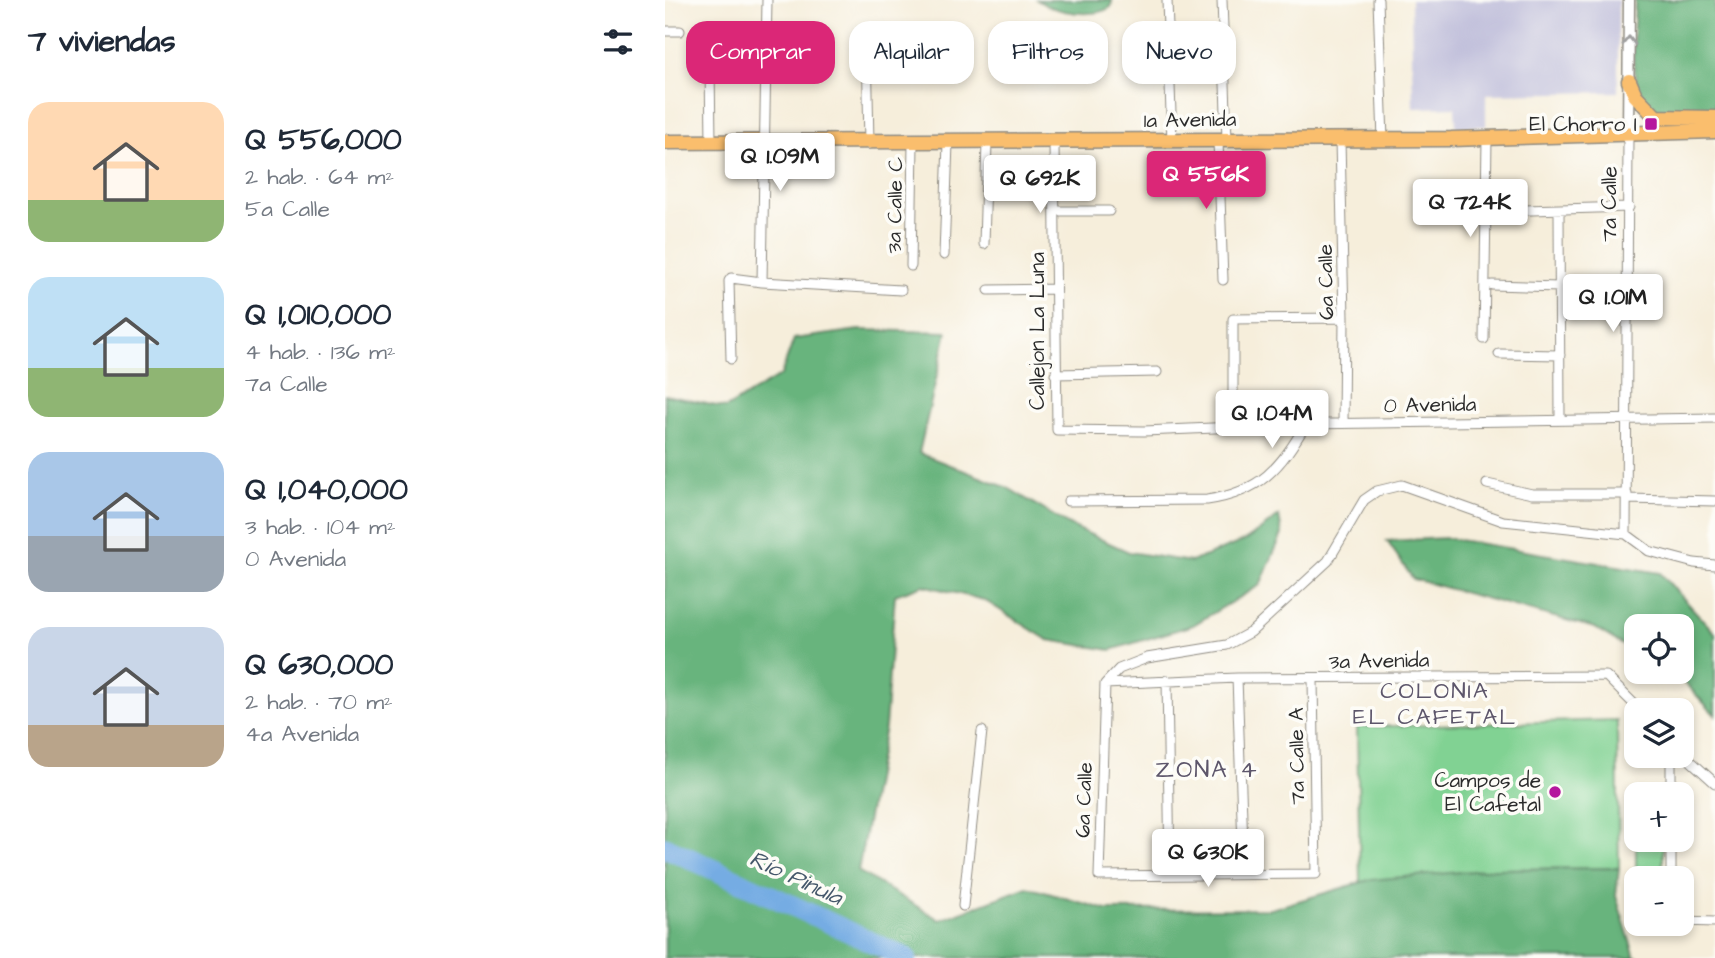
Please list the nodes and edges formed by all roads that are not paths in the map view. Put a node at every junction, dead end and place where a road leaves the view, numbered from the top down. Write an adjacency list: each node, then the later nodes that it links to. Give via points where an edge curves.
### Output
1 (767, 0): 25 (street)
2 (1167, 0): 21 (street)
3 (1222, 0): 18 (street)
4 (1378, 0): 14 (street)
5 (1629, 0): 8 (street, 7a Calle, one-way to 5)
6 (665, 31): 7 (street)
7 (680, 31)
8 (1629, 81): 11 (main road, via 1656,117); 13 (street, 7a Calle)
9 (710, 84): 20 (street)
10 (868, 84): 26 (street)
11 (1715, 118)
12 (1715, 131): 13 (main road, 1a Avenida)
13 (1628, 134): 15 (main road, 1a Avenida); 27 (street, 7a Calle)
14 (1383, 139): 15 (main road, 1a Avenida); 16 (main road, 1a Avenida)
15 (1487, 139): 43 (street)
16 (1340, 140): 18 (main road, 1a Avenida); 42 (street, 6a Calle)
17 (1053, 141): 21 (main road, 1a Avenida); 24 (main road, 1a Avenida); 29 (street, Callejon La Luna)
18 (1223, 141): 21 (main road, 1a Avenida); 35 (street)
19 (665, 142): 20 (main road, 1a Avenida)
20 (711, 142): 25 (main road, 1a Avenida)
21 (1172, 142)
22 (913, 143): 23 (main road, 1a Avenida); 26 (main road, 1a Avenida); 34 (street, 3a Calle C)
23 (948, 143): 24 (main road, 1a Avenida); 33 (street)
24 (987, 143): 32 (street)
25 (766, 144): 26 (main road, 1a Avenida); 36 (street)
26 (869, 144)
27 (1629, 207): 28 (street); 50 (street, 7a Calle)
28 (1559, 210): 31 (street); 38 (street)
29 (1055, 211): 30 (street); 39 (street, Callejon La Luna)
30 (1109, 211)
31 (1495, 211)
32 (984, 244)
33 (944, 255)
34 (911, 266)
35 (1223, 280)
36 (762, 282): 40 (street); 46 (street, via 729,281)
37 (1492, 285): 38 (street)
38 (1559, 287): 45 (street)
39 (1055, 289): 41 (street); 48 (street, Callejon La Luna)
40 (901, 290)
41 (989, 290)
42 (1345, 318): 52 (street, 6a Calle); 54 (street, via 1233,319)
43 (1484, 339)
44 (1499, 354): 45 (street)
45 (1560, 355): 51 (street)
46 (731, 359)
47 (1157, 372): 48 (street)
48 (1055, 374): 55 (street, Callejon La Luna, via 1055,425)
49 (1715, 418): 50 (street, 0 Avenida)
50 (1627, 419): 51 (street, 0 Avenida); 57 (street, 7a Calle)
51 (1560, 420): 52 (street, 0 Avenida)
52 (1343, 423): 53 (street, 0 Avenida)
53 (1307, 424): 54 (street, 0 Avenida); 58 (street, via 1271,474 1229,496)
54 (1233, 427): 55 (street, 0 Avenida)
55 (1062, 432)
56 (1487, 484): 57 (street, via 1532,495)
57 (1627, 497): 59 (street); 60 (street, 7a Calle)
58 (1068, 501)
59 (1715, 501)
60 (1626, 534): 61 (street, via 1649,551); 65 (street, via 1503,521 1402,485 1377,491 1364,500 1328,561 1251,632 1227,645 1147,658 1119,668)
61 (1715, 565)
62 (1237, 678): 63 (street, 3a Avenida); 64 (street, 3a Avenida); 71 (street)
63 (1313, 679): 66 (street, 3a Avenida, via 1606,676); 71 (street, 7a Calle A, via 1315,874)
64 (1167, 680): 65 (street, 3a Avenida); 70 (street)
65 (1105, 684): 70 (street, 6a Calle, via 1099,876)
66 (1628, 698)
67 (982, 732): 72 (street)
68 (1694, 763): 69 (street)
69 (1715, 783)
70 (1170, 874): 71 (street)
71 (1244, 874)
72 (963, 906)
73 (1694, 921): 74 (street)
74 (1715, 922)

